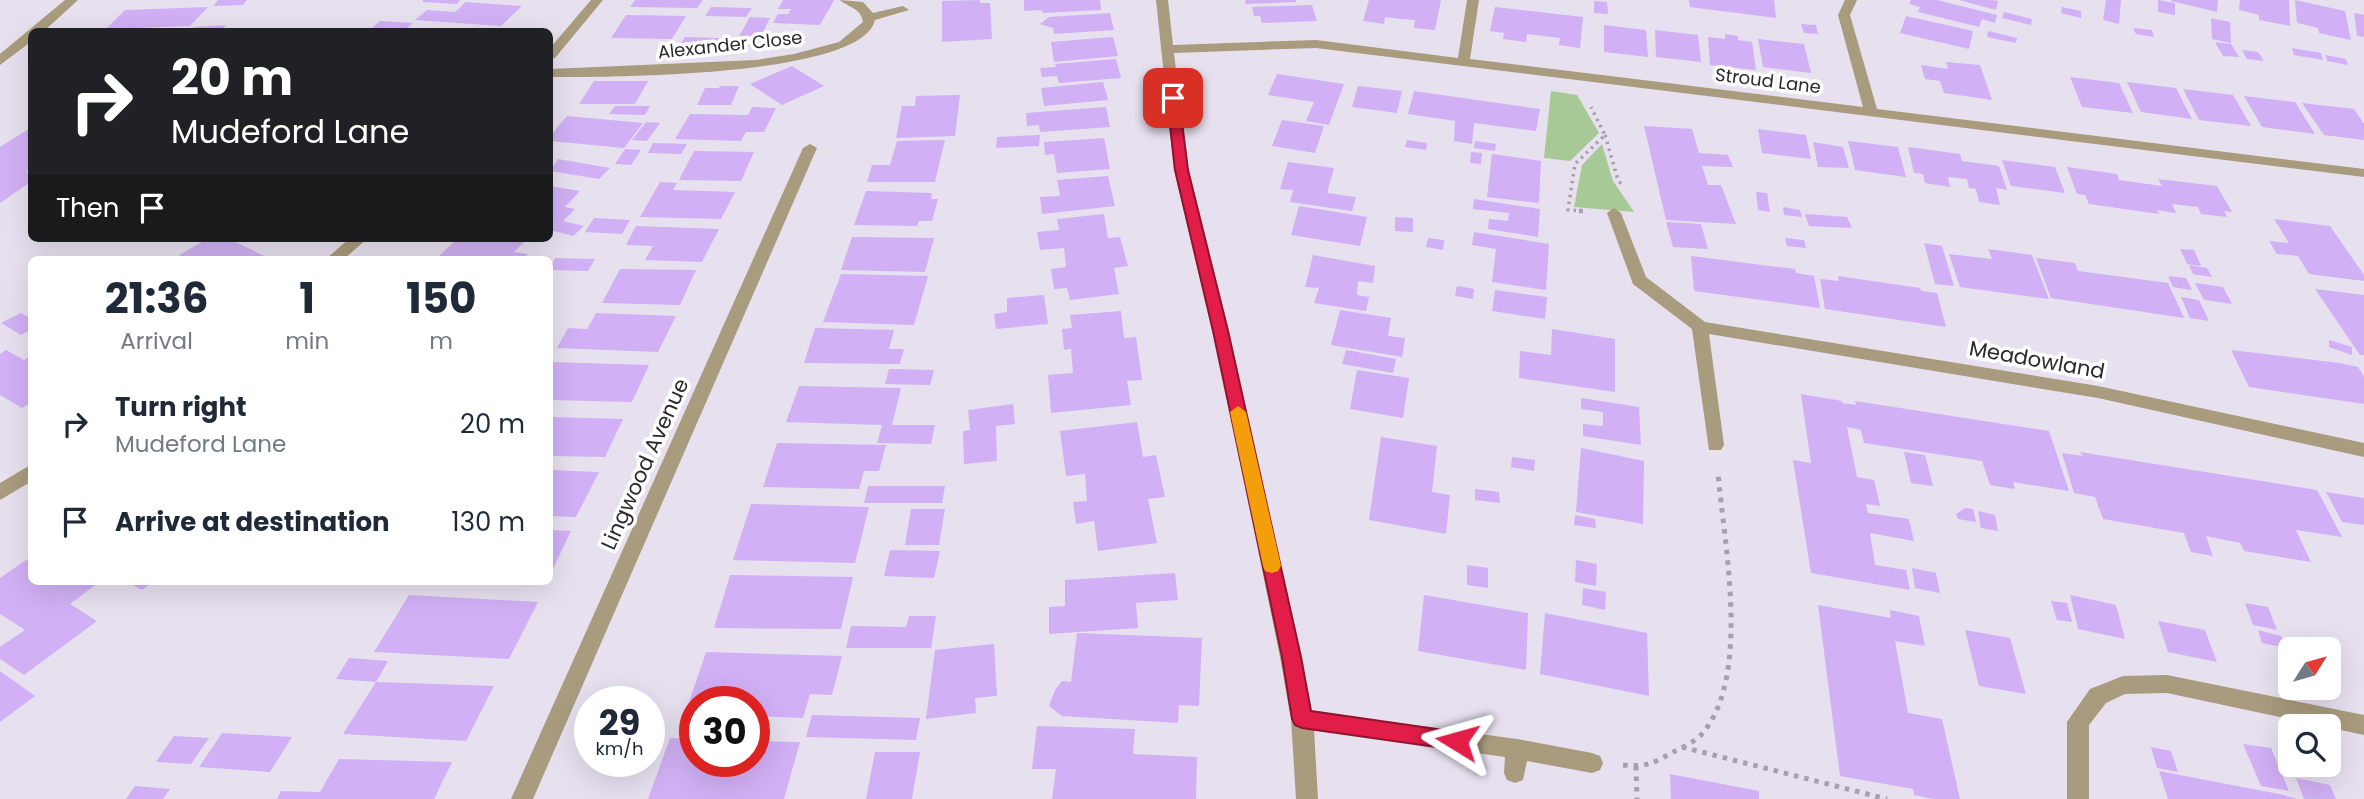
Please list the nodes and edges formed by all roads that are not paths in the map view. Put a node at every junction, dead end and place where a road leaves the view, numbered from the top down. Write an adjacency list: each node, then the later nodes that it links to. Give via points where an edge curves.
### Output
1 (72, 0): 9 (street)
2 (597, 0): 12 (street)
3 (846, 0): 8 (street, via 859,5)
4 (1162, 0): 11 (street)
5 (1473, 0): 14 (street)
6 (1851, 0): 16 (street, via 1844,16)
7 (903, 9): 8 (street)
8 (868, 18): 15 (street, Alexander Close, via 869,23 843,46 795,58 665,71)
9 (39, 28)
10 (28, 37): 13 (street)
11 (1167, 49): 14 (street, Stroud Lane, via 1316,44); 27 (street, via 1181,170 1221,331)
12 (553, 51)
13 (0, 61)
14 (1463, 64): 16 (street, Stroud Lane)
15 (553, 73)
16 (1871, 113): 18 (street, Stroud Lane)
17 (810, 148): 32 (street, Lingwood Avenue)
18 (2363, 174)
19 (1614, 214): 22 (street, Meadowland, via 1639,280)
20 (355, 242): 21 (street)
21 (338, 256)
22 (1700, 327): 23 (street); 24 (street, Meadowland, via 2098,392)
23 (1715, 444)
24 (2364, 450)
25 (28, 474): 26 (street)
26 (0, 492)
27 (1302, 719): 29 (street); 33 (street)
28 (2364, 724): 34 (street, via 2167,684 2123,685 2098,696 2078,722)
29 (1517, 749): 30 (street); 31 (street)
30 (1592, 763)
31 (1514, 773)
32 (522, 799)
33 (1307, 799)
34 (2078, 799)

